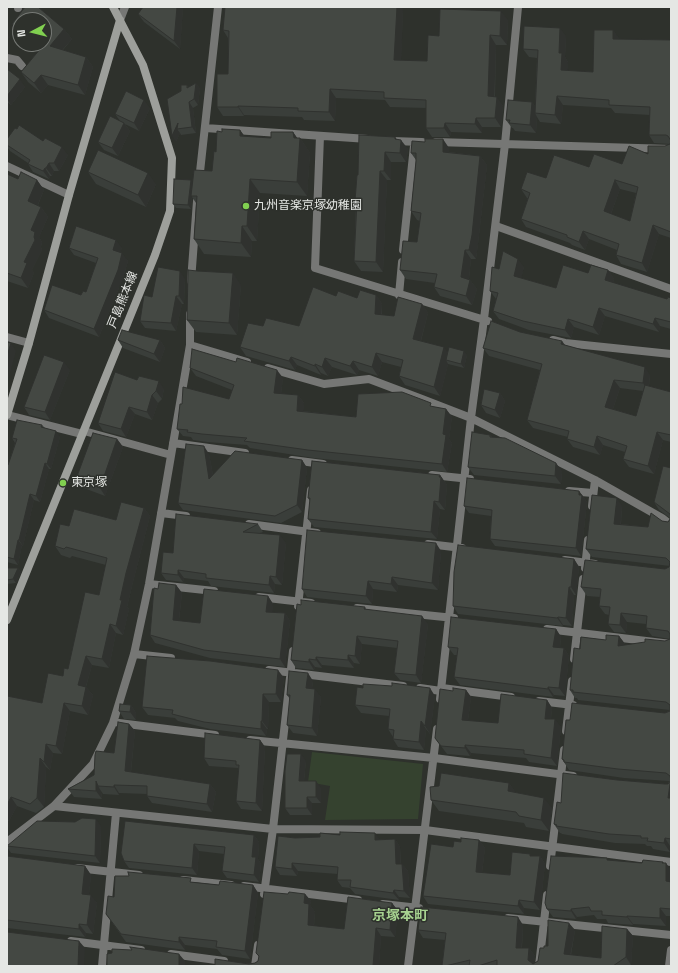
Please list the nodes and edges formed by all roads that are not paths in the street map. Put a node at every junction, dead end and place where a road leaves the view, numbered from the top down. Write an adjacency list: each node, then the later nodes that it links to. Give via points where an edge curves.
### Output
1 (113, 7): 5 (main road, 戸島熊本線)
2 (125, 7): 5 (street)
3 (218, 7): 8 (street)
4 (518, 7): 11 (street)
5 (120, 20): 14 (main road); 29 (main road, 戸島熊本線, via 144,65 172,158 170,211 155,255)
6 (7, 58): 7 (street, via 17,60)
7 (22, 66)
8 (205, 128): 9 (street); 17 (street)
9 (320, 136): 10 (street); 18 (street, via 315,268)
10 (414, 142): 11 (street); 18 (street)
11 (505, 144): 12 (street); 15 (street)
12 (671, 150)
13 (7, 166): 14 (street)
14 (69, 195): 24 (main road)
15 (496, 226): 16 (street); 20 (street)
16 (671, 289)
17 (190, 291)
18 (399, 295): 20 (street)
19 (190, 306): 25 (street)
20 (484, 319): 21 (street); 28 (street)
21 (499, 324)
22 (7, 337): 24 (street)
23 (542, 338): 26 (street, via 565,343)
24 (29, 343): 27 (main road)
25 (190, 345): 28 (street, via 324,384 369,379); 30 (street)
26 (671, 354)
27 (7, 415): 29 (street)
28 (471, 418): 37 (street); 39 (street)
29 (83, 433): 32 (street); 64 (main road, 戸島熊本線)
30 (173, 443): 31 (street); 32 (street)
31 (251, 454)
32 (171, 456): 42 (street)
33 (282, 459): 35 (street)
34 (329, 465): 35 (street)
35 (313, 471): 47 (street)
36 (424, 475): 37 (street)
37 (464, 479): 38 (street); 51 (street)
38 (479, 480)
39 (595, 480): 41 (street); 46 (street)
40 (563, 490): 41 (street)
41 (593, 494): 43 (street)
42 (161, 513): 44 (street); 56 (street)
43 (591, 516)
44 (192, 517)
45 (238, 523): 47 (street)
46 (671, 525)
47 (306, 532): 49 (street); 59 (street)
48 (589, 532): 54 (street)
49 (322, 533)
50 (418, 543): 51 (street)
51 (457, 547): 52 (street); 63 (street)
52 (472, 549)
53 (555, 559): 54 (street)
54 (585, 563): 55 (street); 67 (street)
55 (601, 564)
56 (149, 584): 57 (street); 70 (street)
57 (220, 592)
58 (252, 596): 59 (street)
59 (299, 602): 60 (street); 62 (street)
60 (323, 604)
61 (347, 607): 63 (street)
62 (297, 617)
63 (450, 618): 65 (street); 74 (street)
64 (7, 620)
65 (466, 620)
66 (538, 628): 67 (street)
67 (577, 633): 69 (street); 77 (street)
68 (294, 641): 73 (street)
69 (671, 644)
70 (134, 654): 71 (street); 81 (street)
71 (181, 660)
72 (259, 669): 73 (street)
73 (290, 673): 74 (street); 84 (street)
74 (442, 689): 75 (street); 78 (street)
75 (516, 698)
76 (531, 700): 77 (street)
77 (569, 705): 79 (street); 86 (street)
78 (440, 706)
79 (584, 707)
80 (438, 721): 85 (street)
81 (113, 723): 82 (street); 88 (street, via 93,764)
82 (221, 736)
83 (244, 739): 84 (street)
84 (282, 744): 85 (street); 90 (street)
85 (434, 758): 86 (street); 91 (street)
86 (561, 775): 87 (street); 93 (street)
87 (584, 778)
88 (54, 806): 89 (street); 92 (street)
89 (116, 813): 90 (street); 96 (street)
90 (273, 829): 91 (street); 99 (street)
91 (425, 830): 93 (street); 101 (street)
92 (7, 842)
93 (553, 846): 94 (street); 104 (street)
94 (671, 862)
95 (66, 866): 96 (street)
96 (111, 872): 97 (street); 108 (street)
97 (149, 876)
98 (172, 879): 99 (street)
99 (265, 888): 100 (street); 101 (street)
100 (263, 904)
101 (416, 908): 102 (street); 116 (street)
102 (431, 910)
103 (499, 917): 104 (street)
104 (544, 921): 105 (street); 117 (street)
105 (671, 934)
106 (259, 935): 113 (street)
107 (60, 940): 108 (street)
108 (104, 945): 110 (street); 114 (street)
109 (671, 950): 118 (street)
110 (150, 951)
111 (165, 953): 112 (street)
112 (233, 962)
113 (253, 965): 115 (street)
114 (102, 966)
115 (259, 966)
116 (408, 966)
117 (539, 966)
118 (669, 966)

